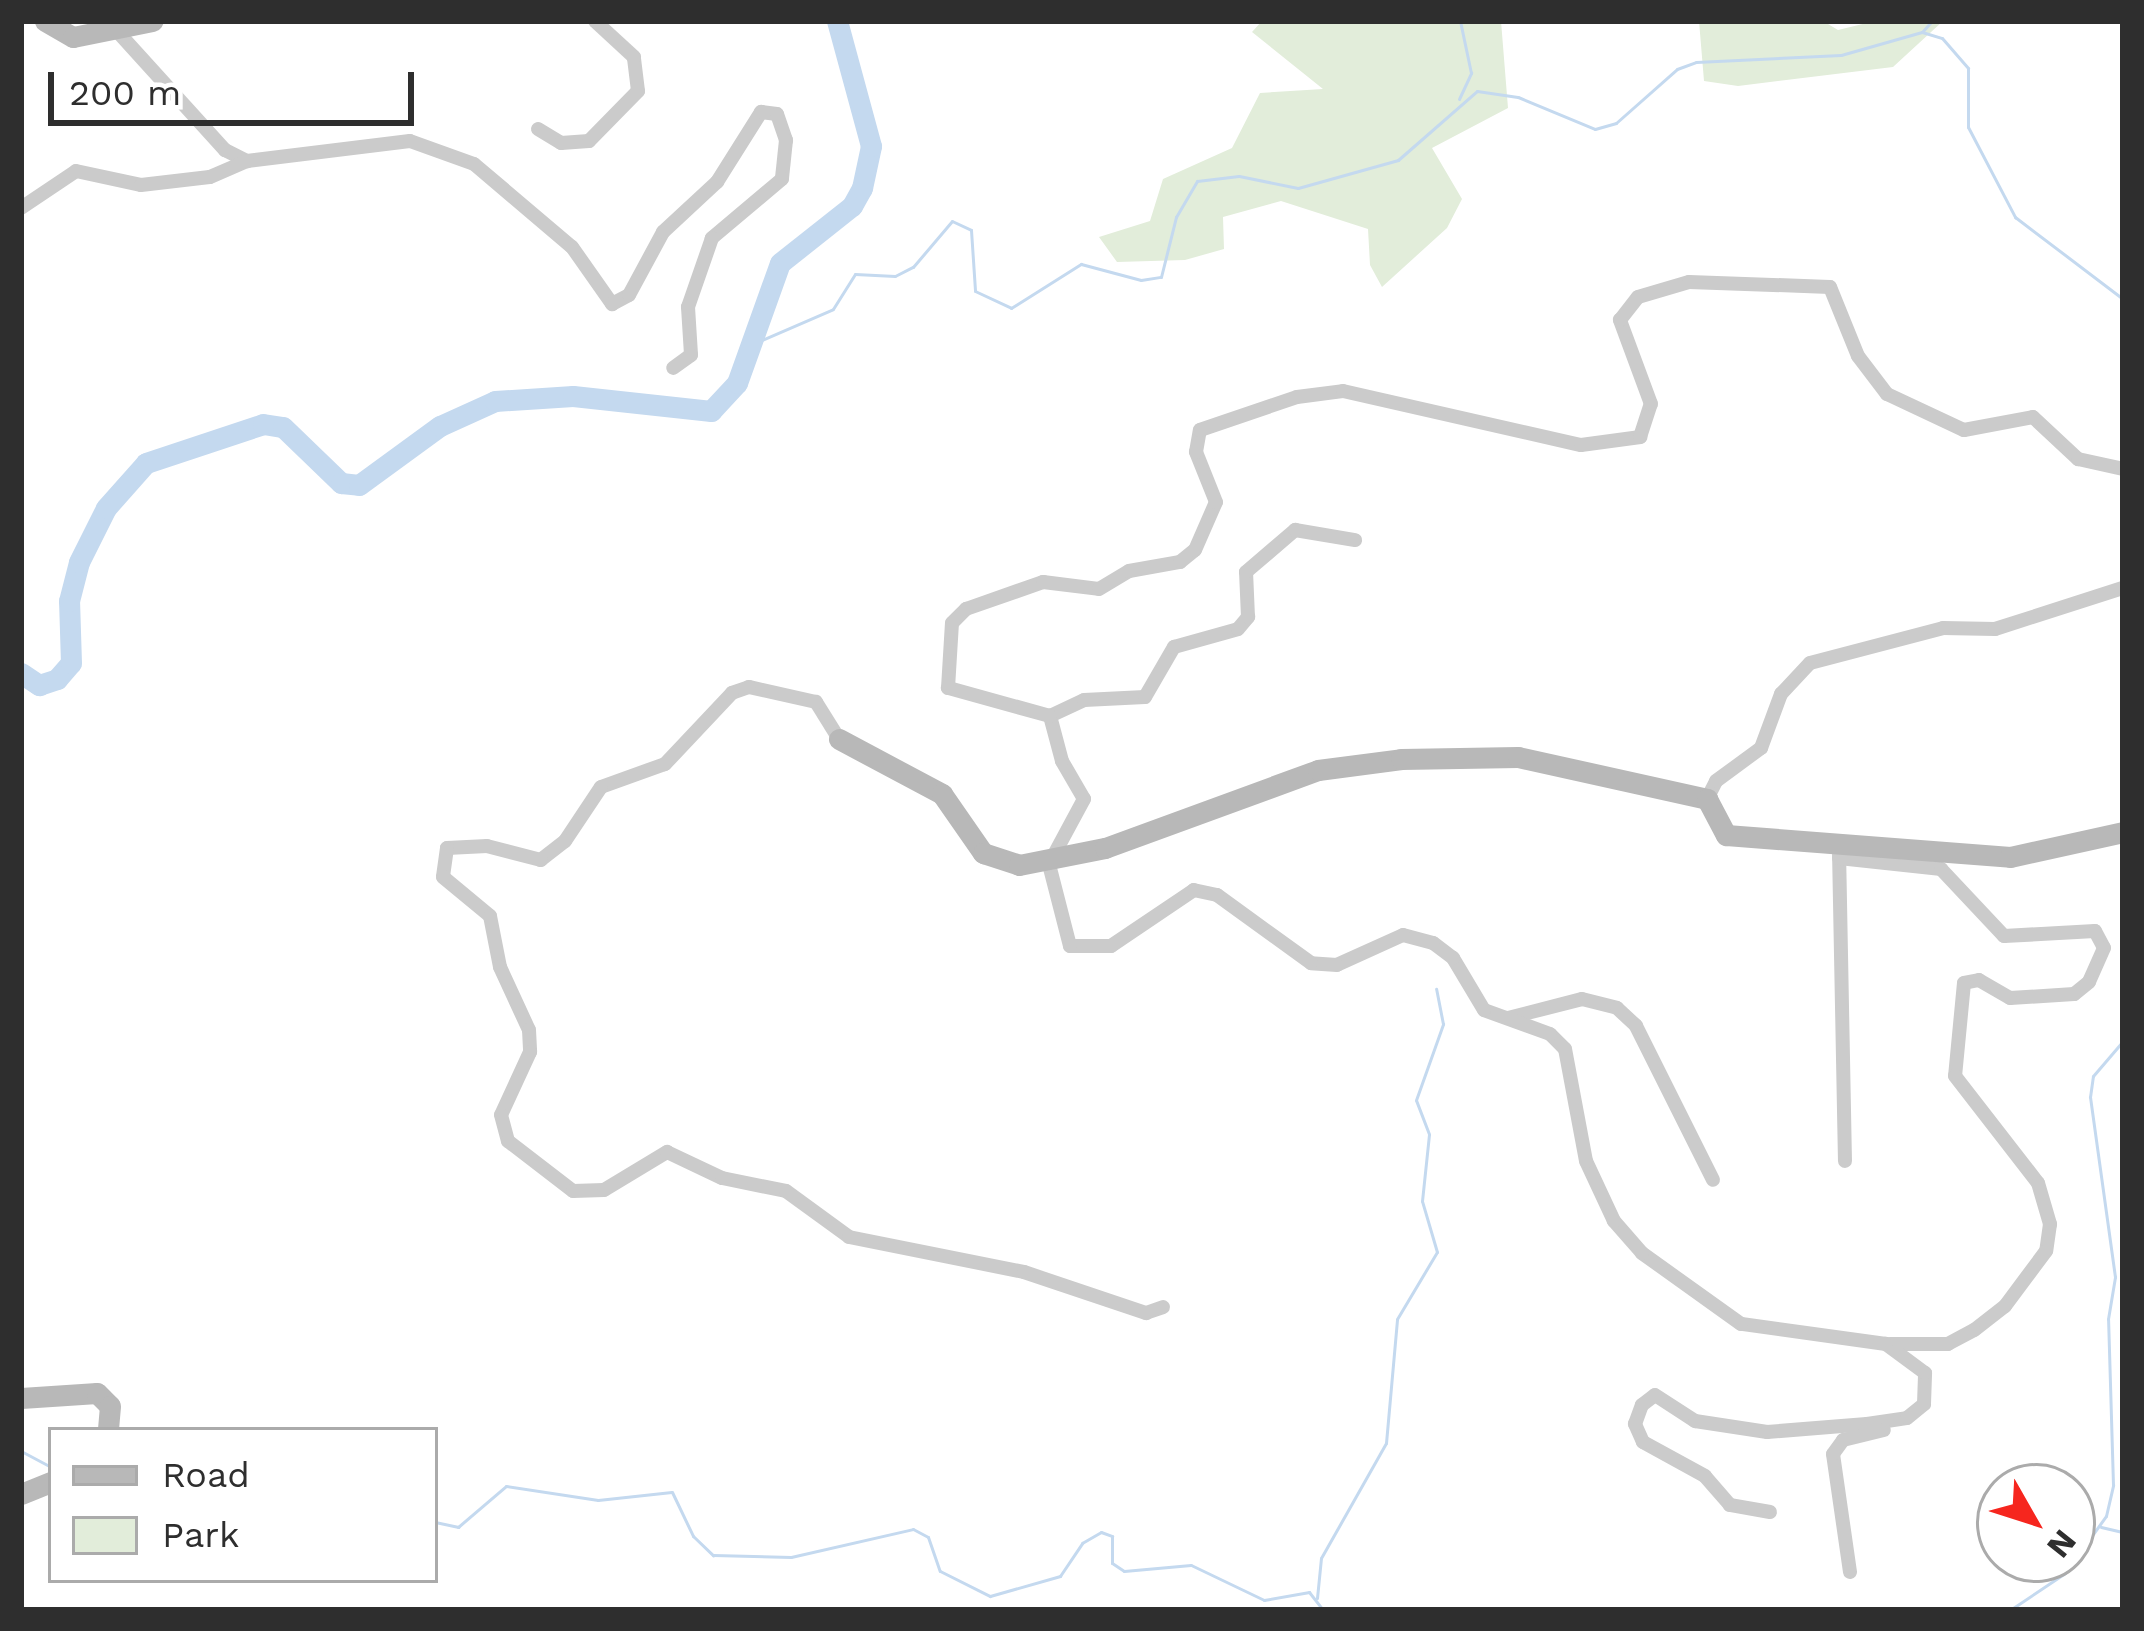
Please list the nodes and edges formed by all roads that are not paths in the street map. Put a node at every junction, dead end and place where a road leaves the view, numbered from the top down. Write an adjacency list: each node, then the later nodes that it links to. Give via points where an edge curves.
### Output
1 (45, 21): 4 (street, via 66,37)
2 (152, 21): 4 (street)
3 (595, 21): 5 (street, via 634,57 638,92 589,141 561,142)
4 (118, 31): 6 (street, via 225,150)
5 (538, 129)
6 (248, 161): 7 (street, via 210,177 141,185 76,170); 8 (street, via 421,142 475,164 572,247 605,300 620,303 653,245 717,182 749,127 770,110 785,123 782,179 712,238 688,307 691,355)
7 (21, 208)
8 (673, 368)
9 (2123, 469): 12 (street, via 2078,459 2032,417 1964,430 1887,394 1858,356 1830,287 1672,285 1638,297 1620,320 1652,418 1624,442 1552,441 1451,410 1401,409 1343,391 1297,397 1200,430 1196,452 1216,502 1189,556 1129,571 1100,589 1043,581 966,609 952,623 952,692)
10 (1355, 540): 12 (street, via 1295,530 1246,572 1248,617 1238,629 1174,647 1145,697 1084,700)
11 (2123, 588): 14 (street, via 1995,629 1943,628 1810,662 1781,694 1761,748 1716,781)
12 (1050, 716): 17 (street, via 1085,804)
13 (839, 739): 17 (street, via 942,794 983,853 1018,866); 21 (street, via 816,703 749,687 732,693 664,764 602,787 565,841 541,860 487,846 447,848 443,877 490,916 500,968 529,1030 530,1052 501,1115 508,1141 573,1191 604,1190 667,1153 722,1178 786,1191 849,1238 1024,1272 1146,1312)
14 (1708, 799): 16 (street, via 1726,835); 17 (street, via 1519,757 1402,759 1318,770)
15 (2123, 832): 16 (street, via 2010,857)
16 (1839, 849): 19 (street); 22 (street, via 1941,868 2004,936 2095,932 2104,948 2089,982 2074,994 2011,998 1979,980 1964,982 1955,1076 2038,1183 2050,1224 2045,1252 2021,1289 1974,1330 1948,1344)
17 (1049, 864): 18 (street, via 1061,934 1082,951 1111,946 1205,890 1311,963 1336,965 1403,935 1433,943 1453,958 1484,1010)
18 (1503, 1019): 20 (street, via 1582,999 1617,1008 1636,1026); 22 (street, via 1550,1034 1565,1049 1586,1161 1615,1221 1642,1253 1741,1324)
19 (1846, 1161)
20 (1713, 1180)
21 (1163, 1306)
22 (1886, 1345): 24 (street, via 1928,1378)
23 (21, 1398): 25 (street, via 97,1393 110,1406)
24 (1918, 1410): 26 (street, via 1890,1421 1780,1433 1694,1421 1655,1394 1642,1405 1635,1424 1643,1442 1705,1476 1730,1505); 27 (street, via 1904,1424 1843,1441 1833,1454)
25 (108, 1427)
26 (1770, 1512)
27 (1850, 1571)

